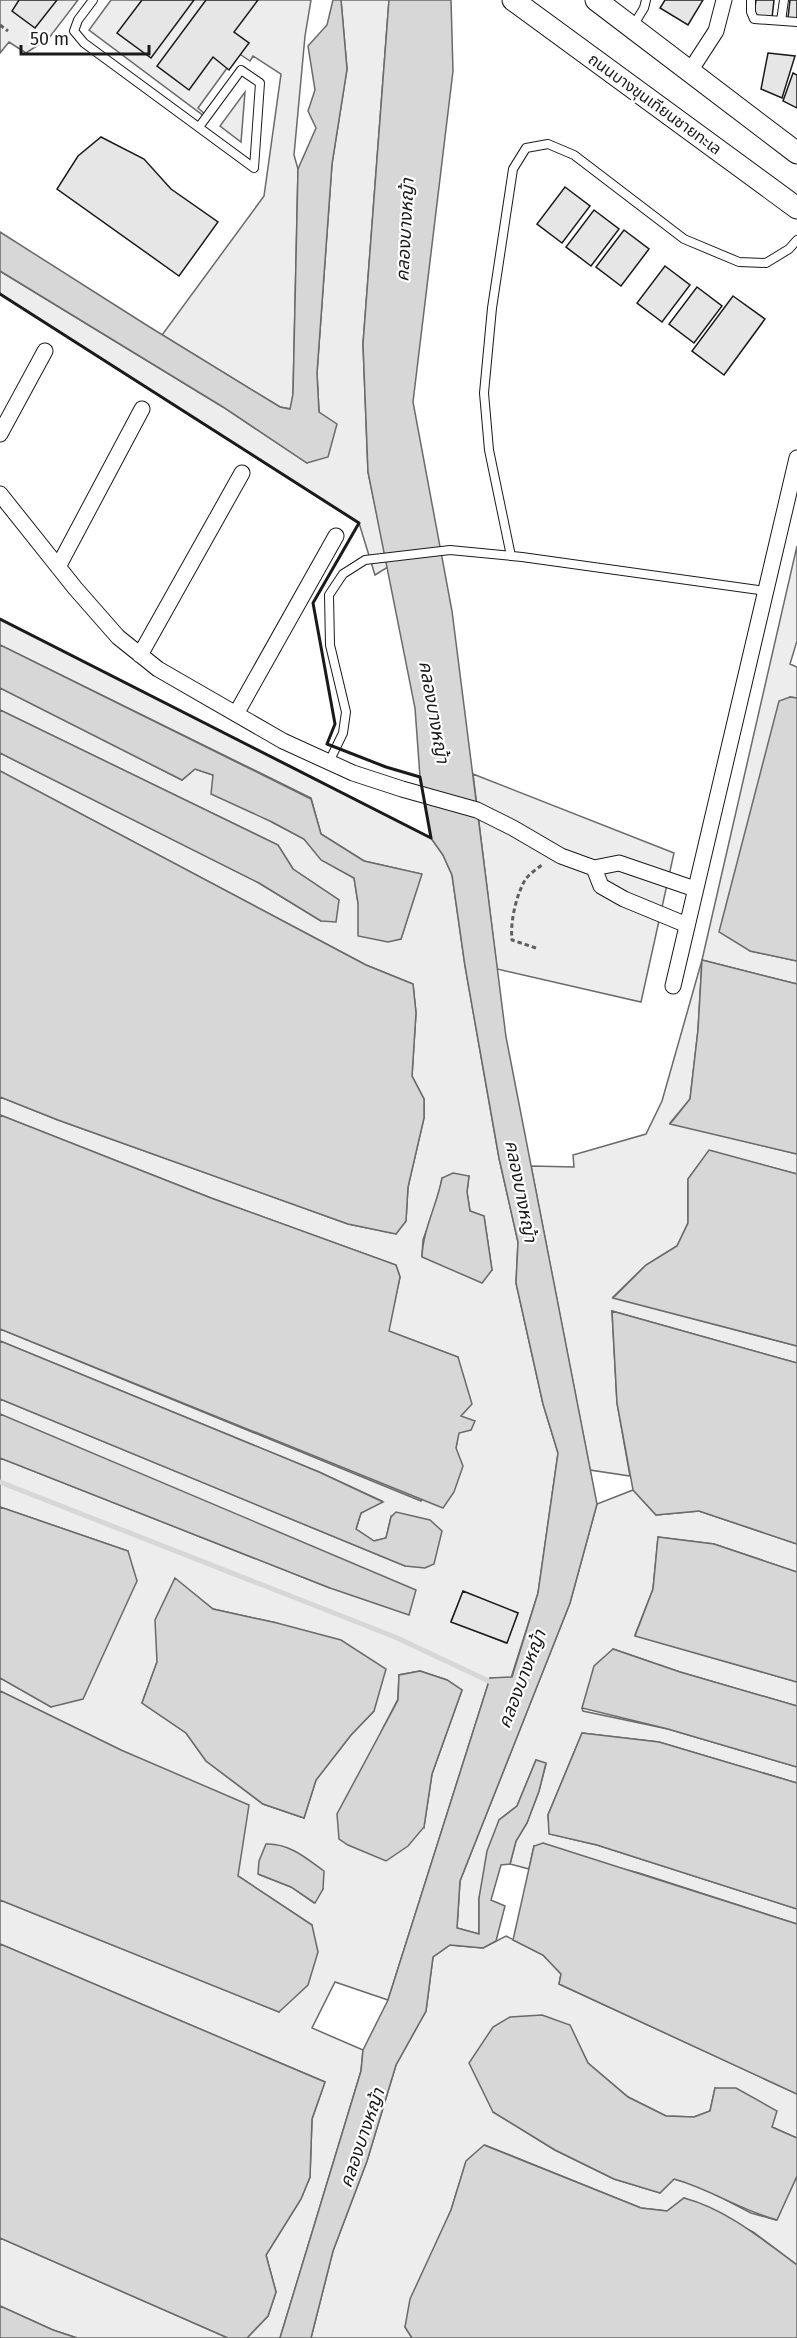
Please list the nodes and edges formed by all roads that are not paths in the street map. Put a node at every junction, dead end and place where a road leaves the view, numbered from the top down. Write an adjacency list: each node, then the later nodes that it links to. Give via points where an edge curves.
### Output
1 (93, 0): 12 (lane, via 74,31 84,43)
2 (513, 0): 14 (main road, ถนนบางขุนเทียนชายทะเล)
3 (596, 0): 10 (main road)
4 (646, 0): 10 (lane)
5 (724, 0): 11 (street, via 716,31)
6 (751, 0): 8 (lane, via 754,19)
7 (784, 0): 8 (lane)
8 (781, 21): 9 (lane)
9 (797, 22)
10 (632, 27): 11 (main road)
11 (690, 71): 13 (main road)
12 (199, 127): 12 (lane, via 254,168 260,83 241,70)
13 (797, 153)
14 (752, 175): 15 (main road); 16 (main road, ถนนบางขุนเทียนชายทะเล)
15 (797, 194)
16 (797, 208)
17 (797, 240): 25 (lane, via 766,263 739,262 684,238 574,155 548,144 526,148 513,169 484,393 489,450)
18 (45, 351): 20 (street)
19 (142, 410): 26 (street)
20 (0, 434)
21 (797, 458): 27 (street)
22 (243, 473): 28 (street)
23 (0, 494): 26 (street)
24 (336, 536): 29 (street)
25 (511, 556): 27 (lane); 30 (lane, via 447,550 364,560 343,574 329,595 330,645 346,712 343,733)
26 (58, 567): 28 (street, via 118,637)
27 (766, 591): 32 (street)
28 (140, 655): 29 (street)
29 (236, 714): 30 (street)
30 (329, 762): 31 (street, via 402,789 477,810 555,853)
31 (594, 868): 32 (street, via 619,863); 33 (street, via 601,886)
32 (695, 889): 33 (street)
33 (687, 925): 34 (street)
34 (673, 986)

